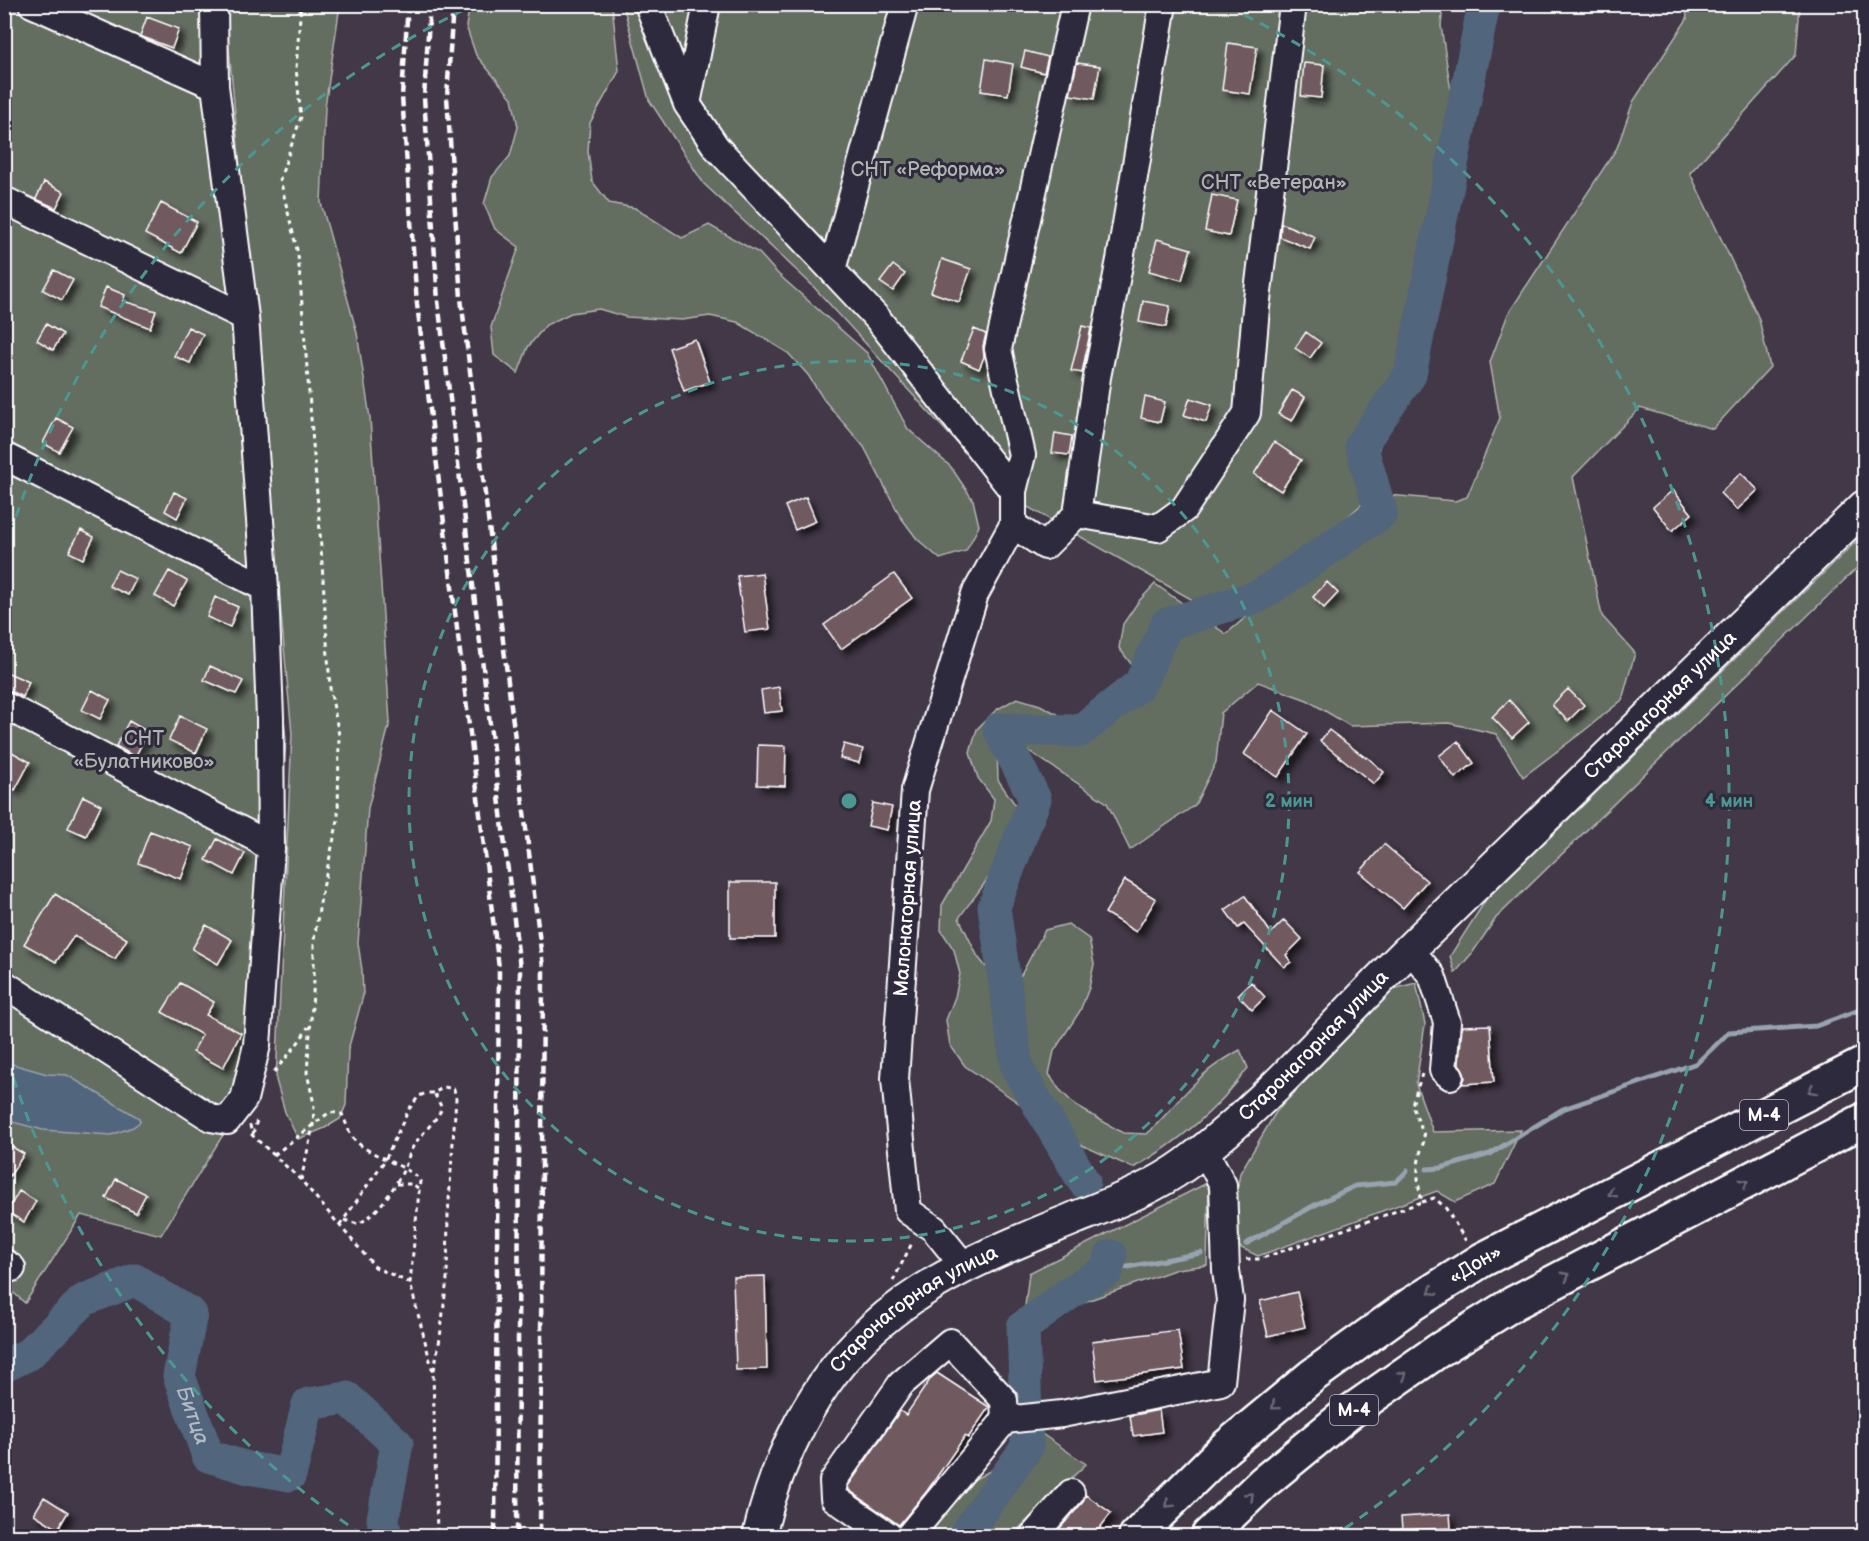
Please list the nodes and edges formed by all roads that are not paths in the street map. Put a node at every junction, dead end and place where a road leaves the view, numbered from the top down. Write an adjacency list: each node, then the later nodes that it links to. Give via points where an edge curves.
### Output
1 (32, 4): 9 (street)
2 (214, 4): 9 (street)
3 (648, 4): 10 (street)
4 (707, 4): 10 (street)
5 (905, 4): 12 (street)
6 (1075, 4): 15 (street, via 998,349 1022,455)
7 (1163, 4): 17 (street, via 1097,377)
8 (1293, 4): 17 (street, via 1247,413 1184,509 1158,528)
9 (215, 86): 13 (street)
10 (687, 104): 12 (street, via 716,147)
11 (4, 200): 13 (street)
12 (832, 270): 15 (street, via 877,318)
13 (245, 317): 19 (street)
14 (4, 456): 19 (street)
15 (1013, 491): 18 (street)
16 (1864, 507): 22 (main road, Старонагорная улица)
17 (1077, 514): 18 (street, via 1045,546)
18 (1012, 525): 28 (street, Малонагорная улица, via 975,594 915,790 895,1079 908,1211 934,1229)
19 (265, 588): 21 (street)
20 (4, 705): 21 (street)
21 (271, 849): 23 (street, via 251,1108 227,1121 211,1118)
22 (1410, 949): 25 (street, via 1431,976 1447,1022 1443,1070); 27 (main road, Старонагорная улица, via 1274,1087)
23 (4, 984)
24 (1864, 1064): 35 (highway, «Дон» / М-4, one-way to 35, via 1474,1251 1412,1304 1312,1376 1225,1448)
25 (1450, 1076)
26 (1864, 1120): 36 (highway, М-4, one-way to 26, via 1264,1482 1347,1414 1439,1350 1514,1303)
27 (1204, 1149): 28 (main road, Старонагорная улица, via 1162,1181); 29 (street, via 1223,1185 1230,1300 1221,1382 1062,1414)
28 (964, 1266): 31 (main road, Старонагорная улица, via 891,1313 832,1371 787,1454)
29 (1005, 1420): 32 (street, via 1004,1400 950,1342 901,1384 833,1481 834,1498); 33 (street)
30 (1071, 1493): 34 (street)
31 (759, 1536)
32 (889, 1536)
33 (909, 1536)
34 (1033, 1536)
35 (1136, 1536)
36 (1208, 1536)

